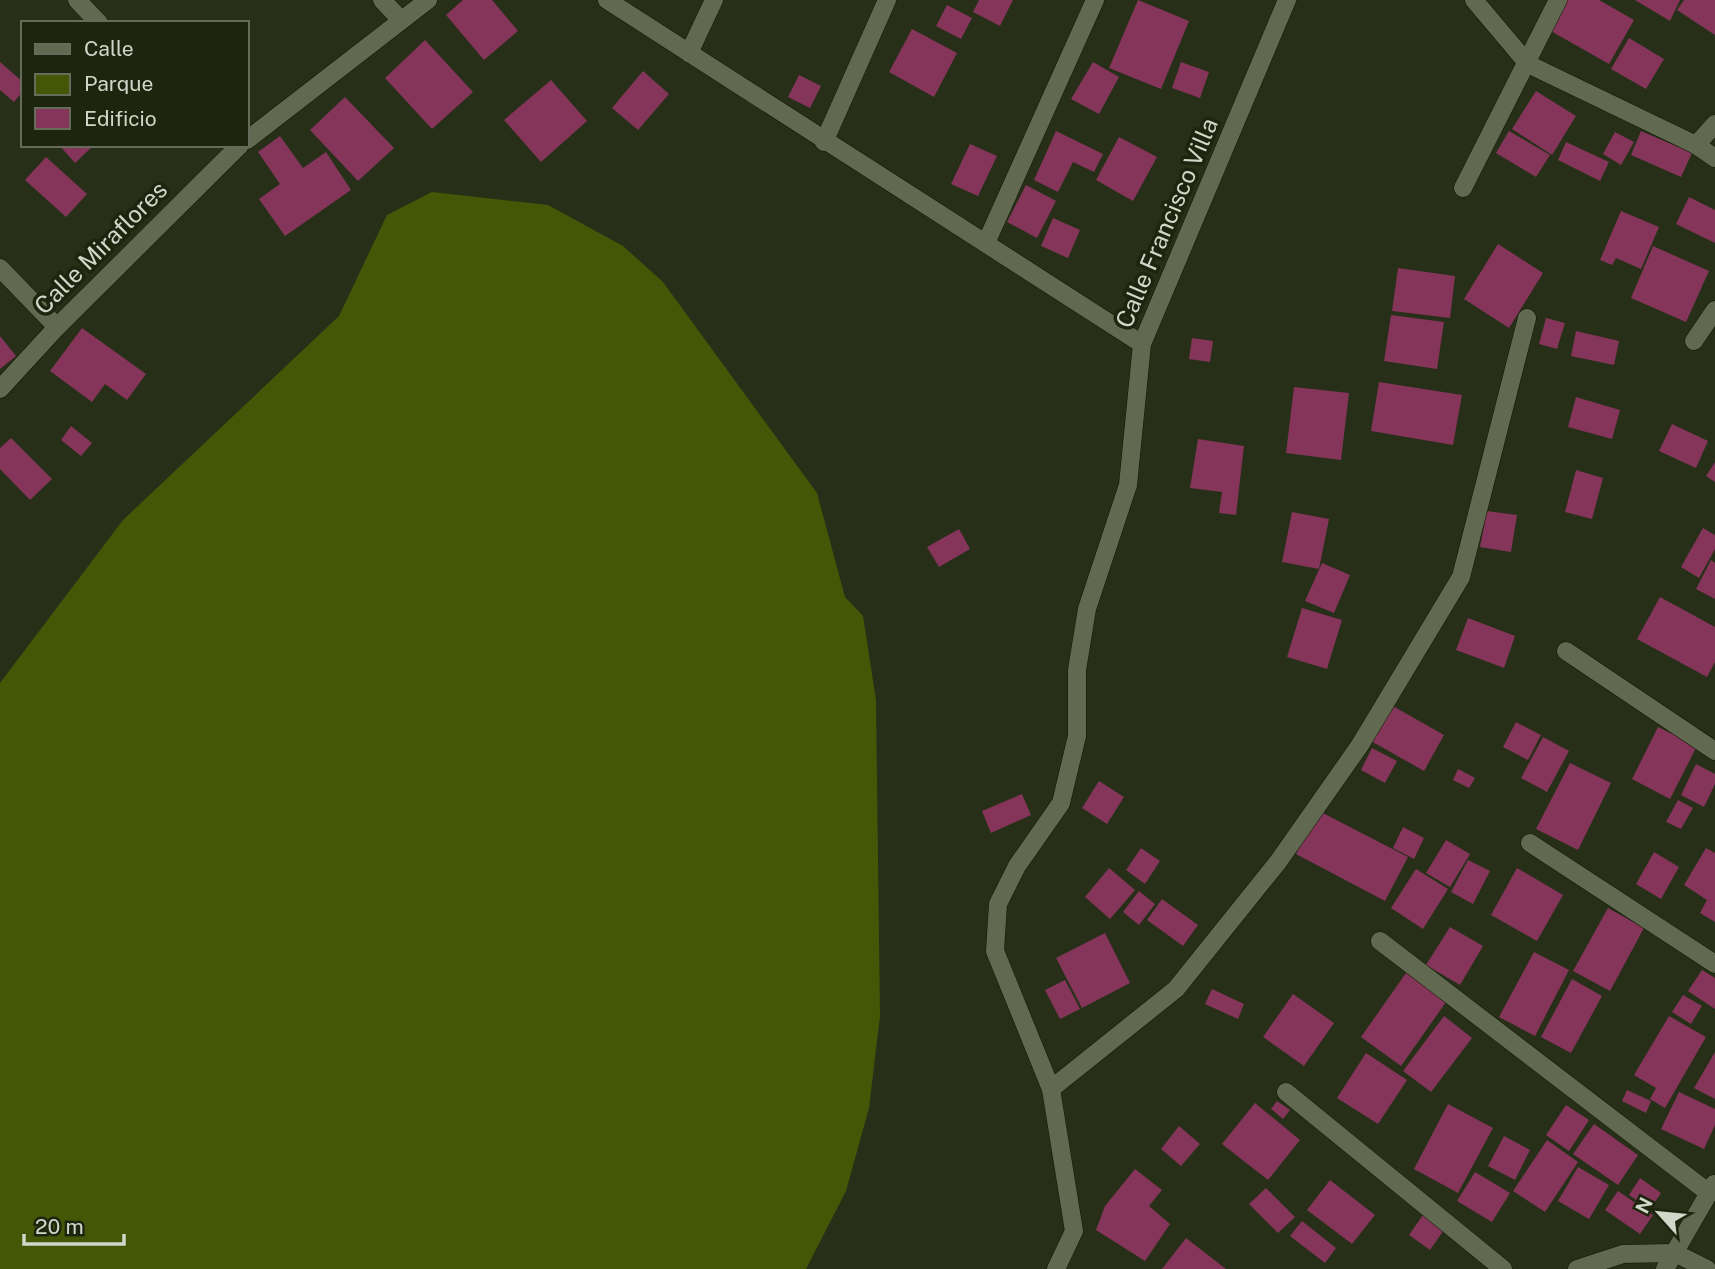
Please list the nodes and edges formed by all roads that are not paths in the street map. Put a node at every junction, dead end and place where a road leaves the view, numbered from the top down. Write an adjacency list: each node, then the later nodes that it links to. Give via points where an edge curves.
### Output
1 (77, 0): 12 (street)
2 (382, 0): 11 (street)
3 (428, 0): 11 (street)
4 (607, 0): 13 (street)
5 (714, 0): 13 (street)
6 (887, 0): 17 (street)
7 (1095, 0): 22 (street)
8 (1287, 0): 28 (street, Calle Francisco Villa)
9 (1474, 0): 14 (street)
10 (1558, 0): 14 (street)
11 (401, 20): 16 (street)
12 (97, 21)
13 (689, 53): 17 (street)
14 (1528, 64): 18 (street); 21 (street)
15 (1715, 124): 18 (street)
16 (248, 139)
17 (824, 142): 22 (street)
18 (1696, 145): 20 (street)
19 (227, 149): 26 (street, Calle Miraflores)
20 (1715, 158)
21 (1463, 188)
22 (986, 243): 28 (street)
23 (0, 268): 26 (street)
24 (1715, 310): 27 (street)
25 (1527, 318): 35 (street, via 1461,577 1360,746 1278,862 1176,989)
26 (57, 327): 29 (street, Calle Miraflores)
27 (1695, 341)
28 (1142, 344): 35 (street, Calle Francisco Villa, via 1128,485 1087,610 1077,670 1077,736 1061,803 1017,866 998,904 995,951)
29 (0, 389)
30 (1566, 651): 31 (street)
31 (1715, 751)
32 (1530, 843): 34 (street)
33 (1380, 941): 37 (street)
34 (1715, 964)
35 (1051, 1089): 39 (street, Calle Francisco Villa, via 1074,1231)
36 (1286, 1092): 40 (street)
37 (1712, 1188): 38 (street)
38 (1675, 1253): 41 (street, via 1623,1254); 42 (street); 43 (street)
39 (1056, 1269)
40 (1503, 1269)
41 (1577, 1269)
42 (1665, 1269)
43 (1707, 1269)

